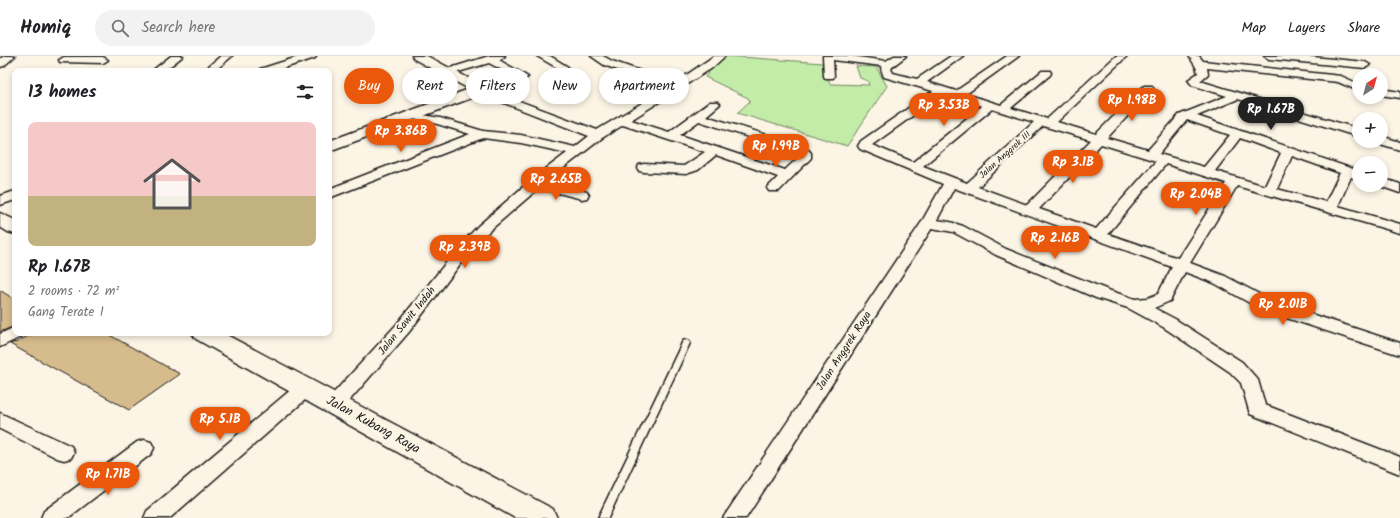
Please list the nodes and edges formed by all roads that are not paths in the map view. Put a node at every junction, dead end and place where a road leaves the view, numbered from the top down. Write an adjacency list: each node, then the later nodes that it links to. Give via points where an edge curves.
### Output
1 (10, 56): 23 (street)
2 (178, 56): 28 (street)
3 (227, 56): 25 (street)
4 (284, 56): 21 (street)
5 (311, 56): 21 (street)
6 (418, 56): 30 (street)
7 (542, 56): 26 (street)
8 (596, 56): 32 (street)
9 (720, 56): 36 (street, Jalan Sawit Indah)
10 (828, 56): 11 (street); 35 (street)
11 (832, 56): 22 (street)
12 (901, 56): 22 (street)
13 (958, 56): 37 (street)
14 (1014, 56): 43 (street)
15 (1122, 56): 55 (street, Jalan Anggrek III)
16 (1269, 56): 24 (street)
17 (107, 58): 19 (street); 27 (street)
18 (495, 58): 31 (street); 33 (street)
19 (64, 60)
20 (1198, 60): 38 (street, via 1341,79); 45 (street, via 1203,74 1193,81)
21 (296, 61): 29 (street)
22 (883, 63): 37 (street, via 888,75)
23 (0, 64)
24 (1365, 65)
25 (214, 66)
26 (563, 66)
27 (89, 68)
28 (161, 68)
29 (274, 68)
30 (440, 68)
31 (510, 68)
32 (624, 68)
33 (458, 69)
34 (1046, 73): 50 (street)
35 (829, 76)
36 (689, 78)
37 (919, 83): 40 (street)
38 (1352, 84)
39 (1148, 88): 61 (street)
40 (941, 90): 43 (street); 69 (street, via 864,146)
41 (1388, 93): 44 (street)
42 (466, 95): 51 (street)
43 (958, 95): 49 (street)
44 (1400, 95)
45 (1237, 96): 52 (street); 56 (street)
46 (517, 104): 59 (street)
47 (648, 104): 54 (street, Jalan Sawit Indah)
48 (714, 104): 53 (street)
49 (990, 106): 50 (street); 69 (street)
50 (1003, 109): 55 (street)
51 (411, 116): 58 (street, via 436,120); 63 (street)
52 (1186, 116): 57 (street); 68 (street)
53 (697, 117): 60 (street); 73 (street, via 806,153)
54 (622, 120): 59 (street, Jalan Sawit Indah); 60 (street)
55 (1045, 123): 61 (street); 80 (street, Jalan Anggrek III)
56 (1352, 131)
57 (1238, 133): 65 (street); 71 (street)
58 (482, 134): 66 (street); 83 (street)
59 (598, 135): 66 (street, Jalan Sawit Indah)
60 (671, 136): 67 (street)
61 (1098, 139): 68 (street); 88 (street)
62 (1388, 142): 64 (street)
63 (332, 145)
64 (1400, 146)
65 (1289, 150): 72 (street); 82 (street)
66 (578, 151): 77 (street, Jalan Sawit Indah)
67 (714, 151): 70 (street, via 686,170); 73 (street)
68 (1157, 157): 71 (street); 91 (street)
69 (914, 167): 76 (street)
70 (644, 168)
71 (1207, 172): 75 (street)
72 (1352, 173)
73 (786, 175): 79 (street)
74 (1352, 175): 87 (street)
75 (1234, 181): 82 (street); 92 (street)
76 (952, 182): 80 (street); 89 (street, Jalan Anggrek Raya)
77 (536, 183): 84 (street); 102 (street, Jalan Sawit Indah, via 483,229 462,252 403,328)
78 (1388, 185): 81 (street)
79 (774, 188)
80 (969, 188): 88 (street)
81 (1400, 189)
82 (1269, 191): 87 (street)
83 (332, 193)
84 (582, 195)
85 (12, 196): 86 (street)
86 (0, 201)
87 (1330, 208): 90 (street)
88 (1029, 210): 91 (street)
89 (928, 223): 94 (street, via 958,229 1029,264 1102,294); 111 (street, Jalan Anggrek Raya)
90 (1400, 229)
91 (1099, 235): 92 (street)
92 (1180, 264): 93 (street); 100 (street, via 1231,284 1249,298 1268,306)
93 (1164, 297): 94 (street, via 1151,303); 95 (street)
94 (1134, 304): 95 (street)
95 (1169, 323): 106 (street, via 1236,367 1249,380 1258,409)
96 (12, 335): 98 (street)
97 (210, 336): 101 (highway, Jalan Kubang Raya)
98 (0, 341)
99 (686, 343): 110 (lane)
100 (1400, 349)
101 (306, 388): 102 (highway, Jalan Kubang Raya); 108 (street)
102 (335, 404): 109 (highway, Jalan Kubang Raya)
103 (0, 420): 105 (street)
104 (144, 448): 107 (street)
105 (64, 452)
106 (1400, 466)
107 (52, 518)
108 (155, 518)
109 (542, 518)
110 (603, 518)
111 (734, 518)

